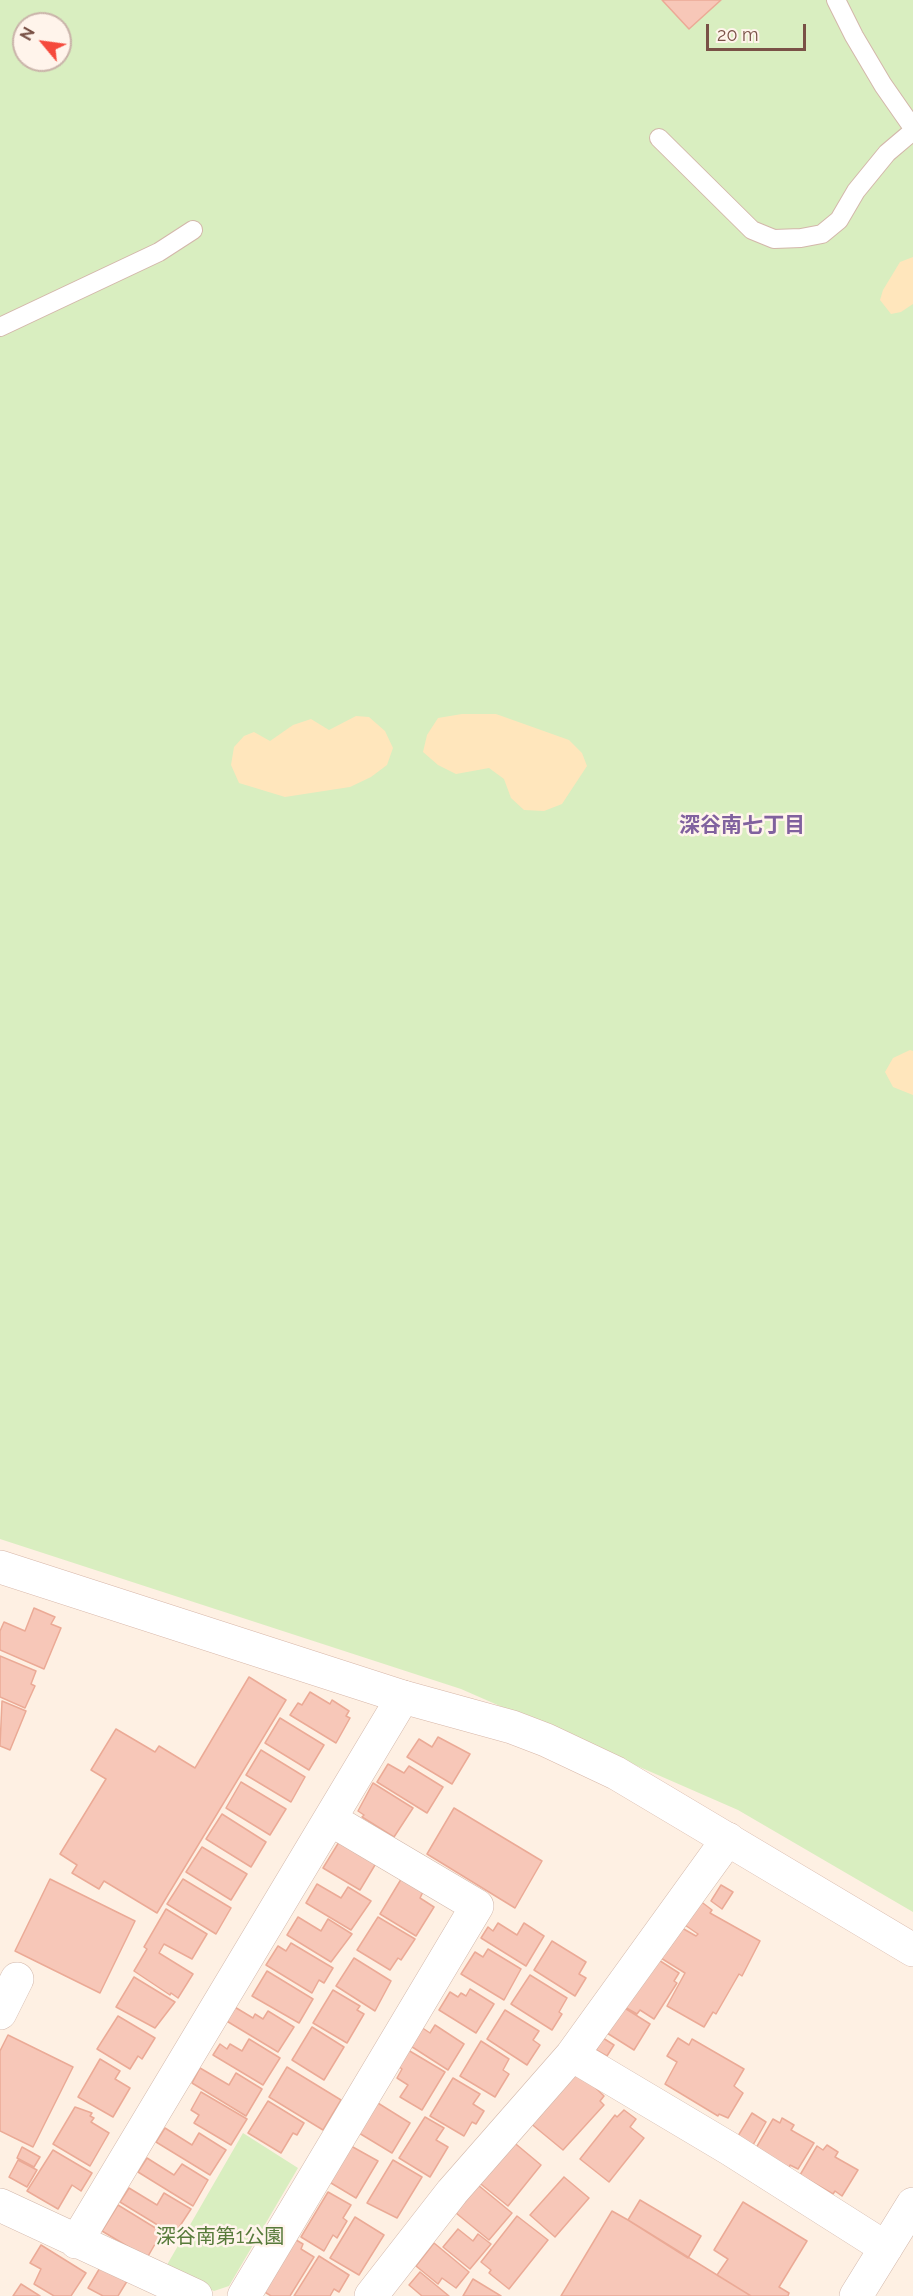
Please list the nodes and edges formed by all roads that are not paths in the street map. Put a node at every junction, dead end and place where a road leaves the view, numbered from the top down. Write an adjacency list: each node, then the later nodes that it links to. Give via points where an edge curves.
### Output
1 (836, 0): 2 (lane, via 878,77)
2 (913, 130): 3 (lane, via 887,153 856,190 839,220 822,234 774,239 752,230)
3 (659, 138)
4 (193, 230): 5 (lane, via 159,252)
5 (0, 327)
6 (1, 1570): 7 (street)
7 (403, 1696): 8 (street); 9 (street, via 546,1740 616,1773)
8 (330, 1819): 16 (street); 19 (street, via 477,1906)
9 (728, 1839): 10 (street); 13 (street)
10 (913, 1950)
11 (16, 1979): 12 (street)
12 (0, 2013)
13 (572, 2055): 17 (street); 20 (street, via 452,2192)
14 (913, 2204): 17 (street)
15 (0, 2205): 16 (street)
16 (76, 2242): 18 (street)
17 (886, 2248): 21 (street)
18 (196, 2296)
19 (244, 2296)
20 (371, 2296)
21 (856, 2296)

